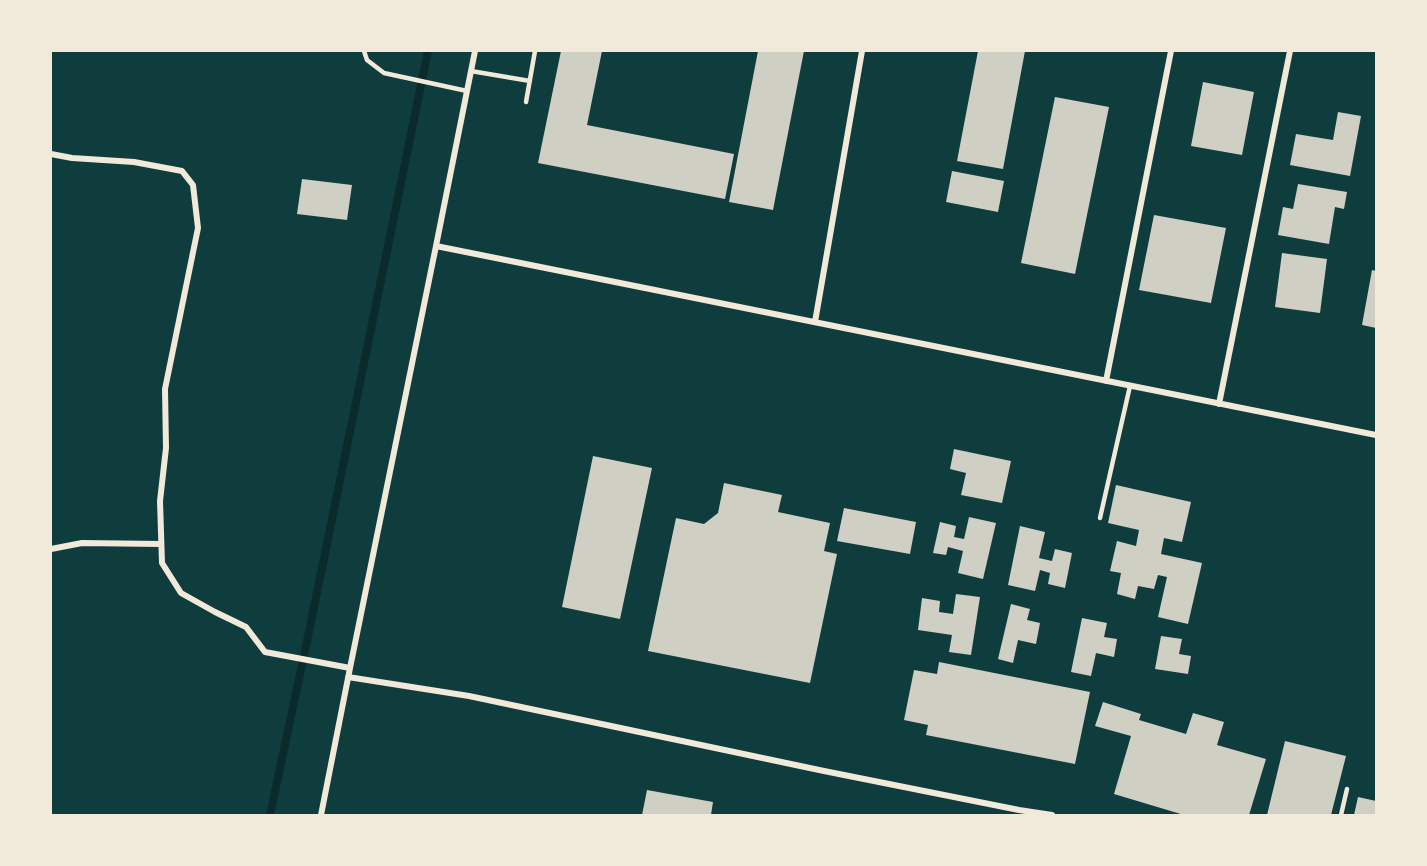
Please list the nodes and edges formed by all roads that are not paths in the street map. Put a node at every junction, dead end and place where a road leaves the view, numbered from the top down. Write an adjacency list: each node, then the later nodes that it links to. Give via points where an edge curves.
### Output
1 (364, 51): 9 (lane, via 367,60 384,73)
2 (475, 51): 7 (street)
3 (536, 51): 8 (lane)
4 (862, 51): 13 (street)
5 (1171, 51): 14 (street)
6 (1290, 51): 16 (street)
7 (471, 71): 8 (lane); 9 (street)
8 (530, 81): 10 (lane)
9 (467, 91): 12 (street)
10 (526, 102)
11 (51, 154): 19 (street, via 182,171 193,185 198,228 165,389)
12 (436, 246): 13 (street); 21 (street)
13 (815, 322): 14 (street)
14 (1106, 381): 15 (street)
15 (1130, 386): 16 (street); 18 (lane)
16 (1219, 404): 17 (street)
17 (1376, 435)
18 (1100, 518)
19 (161, 544): 20 (street, via 82,543); 21 (street, via 162,563 182,593 246,627 265,652)
20 (51, 549)
21 (350, 668): 22 (street)
22 (348, 676): 24 (street); 25 (street, via 469,696)
23 (1347, 789): 26 (lane)
24 (321, 815)
25 (1052, 815)
26 (1341, 815)

